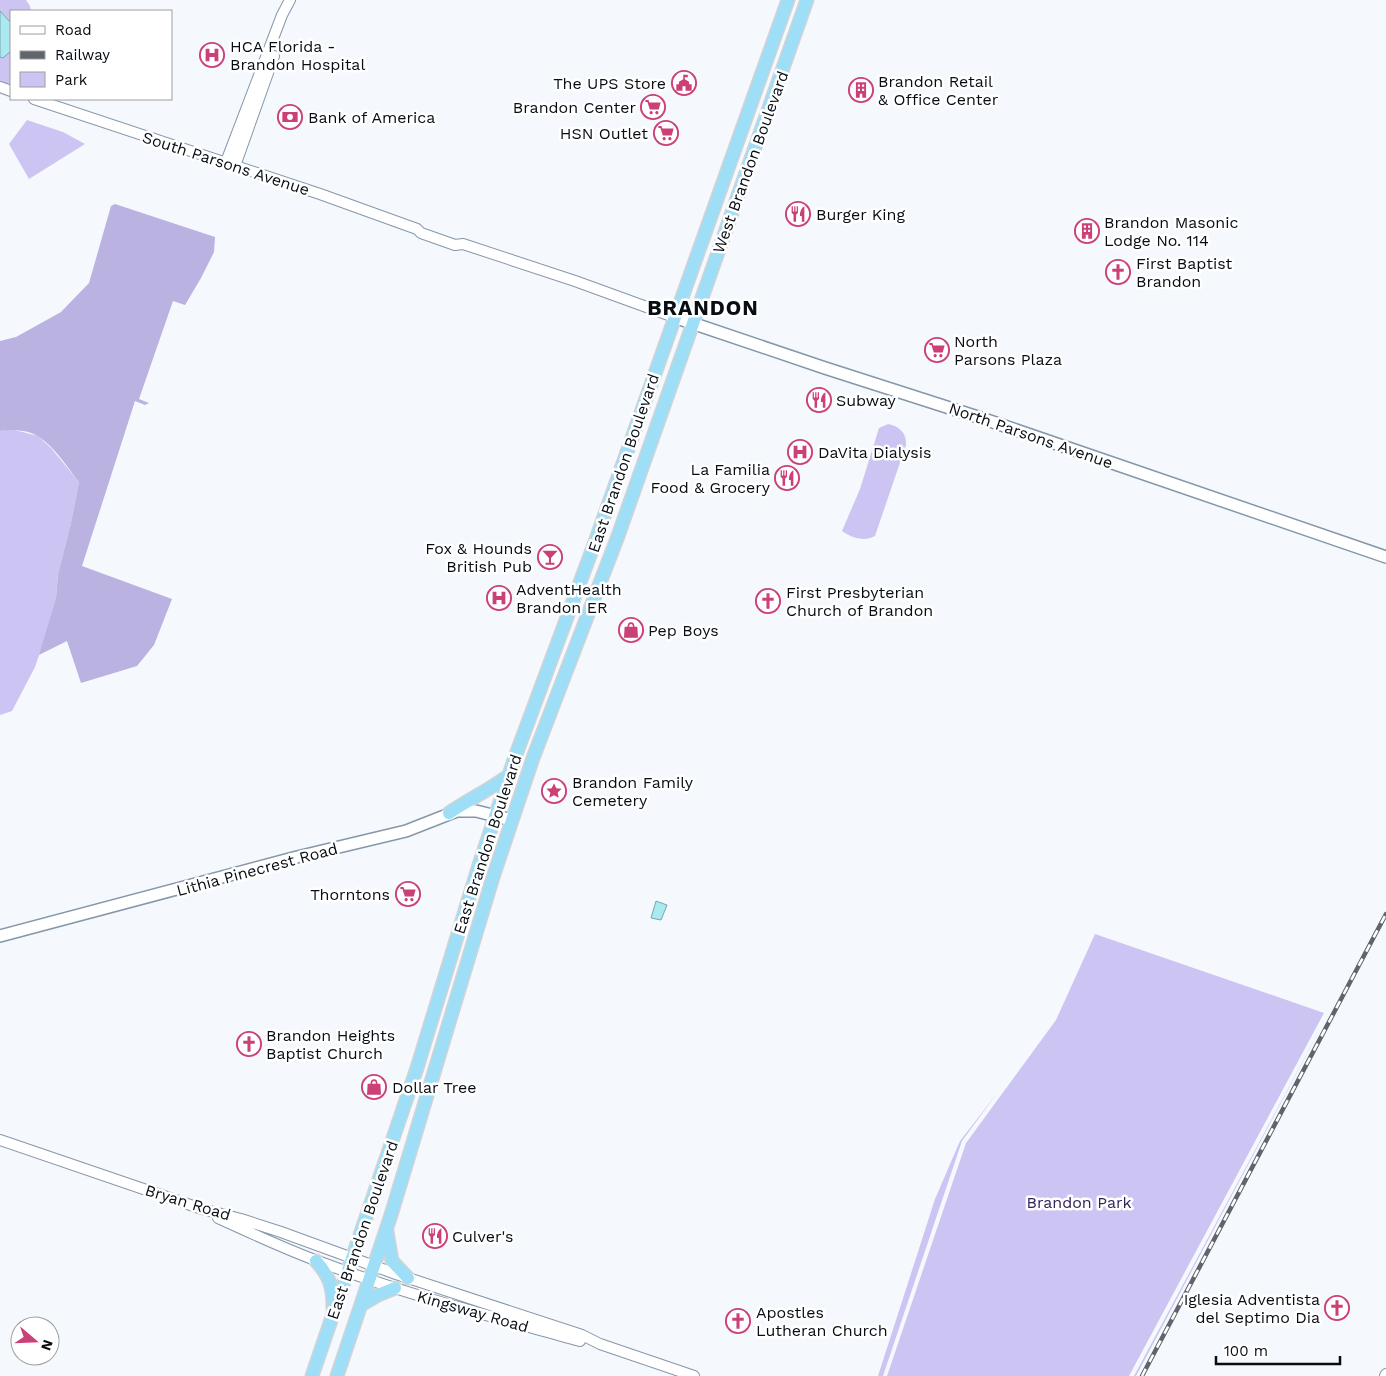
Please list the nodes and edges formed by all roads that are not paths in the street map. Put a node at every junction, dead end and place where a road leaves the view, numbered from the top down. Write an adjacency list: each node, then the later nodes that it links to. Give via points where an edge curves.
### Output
1 (290, 1): 6 (street, via 287,17)
2 (787, 3): 4 (highway, via 792,18 779,61); 7 (highway, West Brandon Boulevard)
3 (803, 4): 4 (highway, West Brandon Boulevard)
4 (785, 64): 8 (highway, West Brandon Boulevard)
5 (37, 100): 6 (street, South Parsons Avenue)
6 (231, 164): 7 (street, South Parsons Avenue, via 455,245 463,244)
7 (674, 317): 8 (main road, North Parsons Avenue); 10 (highway, East Brandon Boulevard, via 593,549)
8 (692, 324): 9 (main road, North Parsons Avenue, via 984,419); 13 (highway, East Brandon Boulevard, via 618,536)
9 (1386, 557)
10 (508, 776): 11 (highway); 12 (highway, East Brandon Boulevard)
11 (449, 814): 12 (main road, Lithia Pinecrest Road, via 470,810); 14 (main road, Lithia Pinecrest Road, via 399,833)
12 (496, 815): 13 (main road, Lithia Pinecrest Road); 18 (highway, East Brandon Boulevard, via 432,1024)
13 (512, 820): 17 (highway, East Brandon Boulevard)
14 (0, 936)
15 (0, 1140): 16 (street, Bryan Road)
16 (202, 1209): 18 (street, Bryan Road, via 273,1229); 19 (street)
17 (387, 1228): 20 (highway, East Brandon Boulevard); 22 (highway, via 392,1261)
18 (353, 1258): 20 (street, Bryan Road); 21 (highway, East Brandon Boulevard)
19 (316, 1261): 21 (street); 26 (highway, via 331,1284)
20 (374, 1267): 22 (street, Kingsway Road); 23 (highway, East Brandon Boulevard)
21 (348, 1272): 23 (street, Kingsway Road); 26 (highway, East Brandon Boulevard)
22 (408, 1278): 27 (street, Kingsway Road, via 582,1334)
23 (370, 1280): 24 (street, Kingsway Road); 25 (highway, East Brandon Boulevard)
24 (395, 1288): 25 (highway); 27 (street, Kingsway Road)
25 (361, 1305): 29 (highway, East Brandon Boulevard)
26 (333, 1316): 28 (highway, East Brandon Boulevard)
27 (600, 1344): 30 (street, Kingsway Road)
28 (312, 1376)
29 (337, 1376)
30 (694, 1376)

